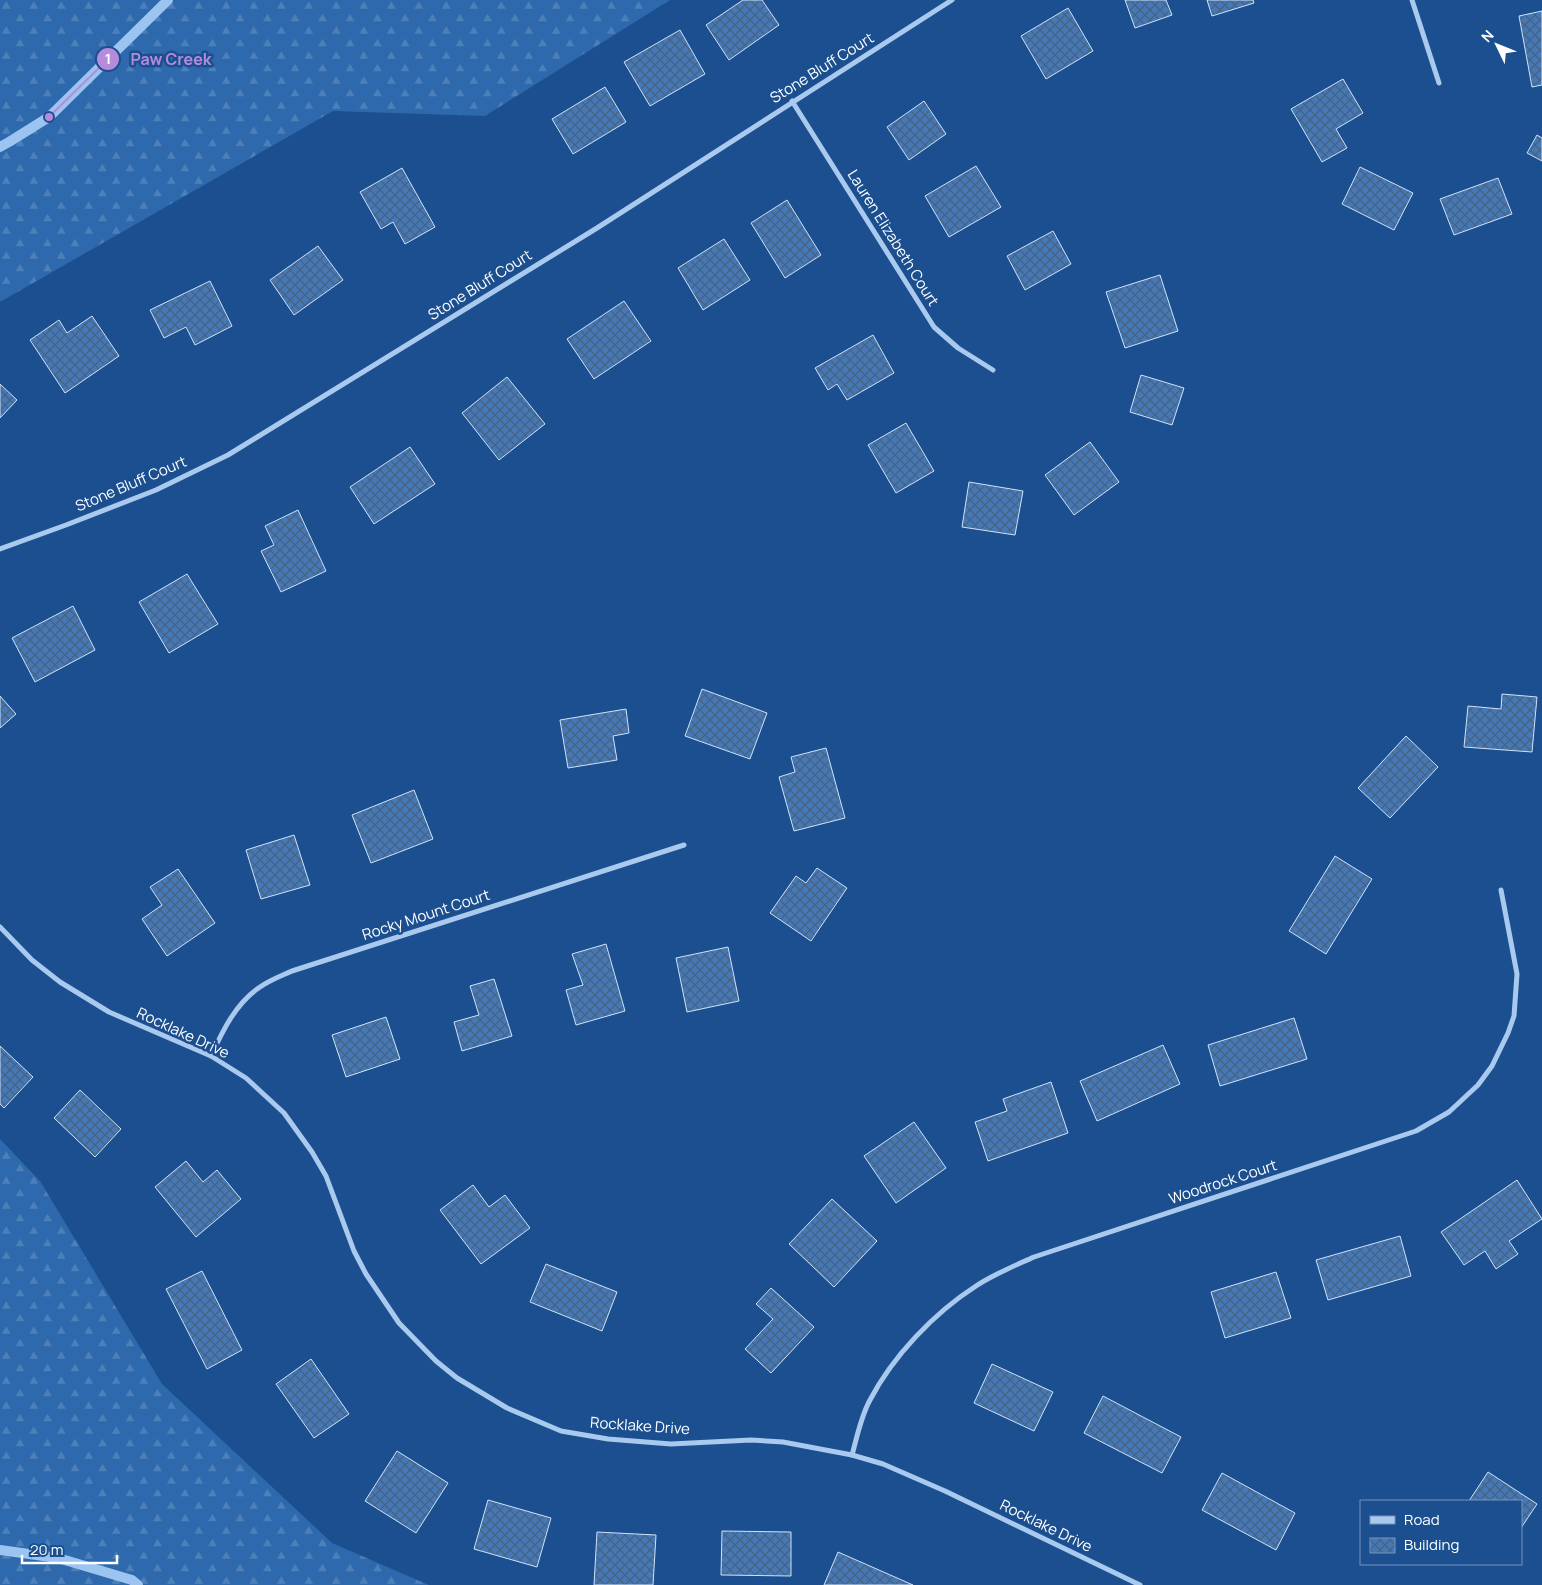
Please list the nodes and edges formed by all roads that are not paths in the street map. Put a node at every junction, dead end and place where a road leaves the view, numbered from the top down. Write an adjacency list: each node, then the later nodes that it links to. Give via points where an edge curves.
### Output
1 (952, 0): 4 (street, Stone Bluff Court)
2 (1412, 0): 3 (street)
3 (1439, 83)
4 (792, 101): 5 (street, Lauren Elizabeth Court, via 934,327 958,348); 6 (street, Stone Bluff Court, via 588,233 228,454 156,490)
5 (993, 370)
6 (0, 549)
7 (684, 845): 10 (street, Rocky Mount Court, via 292,971 261,986 248,997 228,1022)
8 (1501, 890): 11 (street, Woodrock Court, via 1518,974 1514,1016 1492,1066 1478,1085 1449,1112 1416,1131 1034,1257 998,1273 974,1287 932,1320 899,1355 869,1401)
9 (0, 927): 10 (street, Rocklake Drive, via 32,960 60,982 109,1012)
10 (211, 1056): 11 (street, Rocklake Drive, via 246,1078 284,1113 326,1176 366,1274 400,1323 457,1378 507,1408 560,1431 608,1440 671,1444 751,1440 783,1442)
11 (852, 1455): 12 (street, Rocklake Drive, via 883,1464 944,1491)
12 (1140, 1585)

